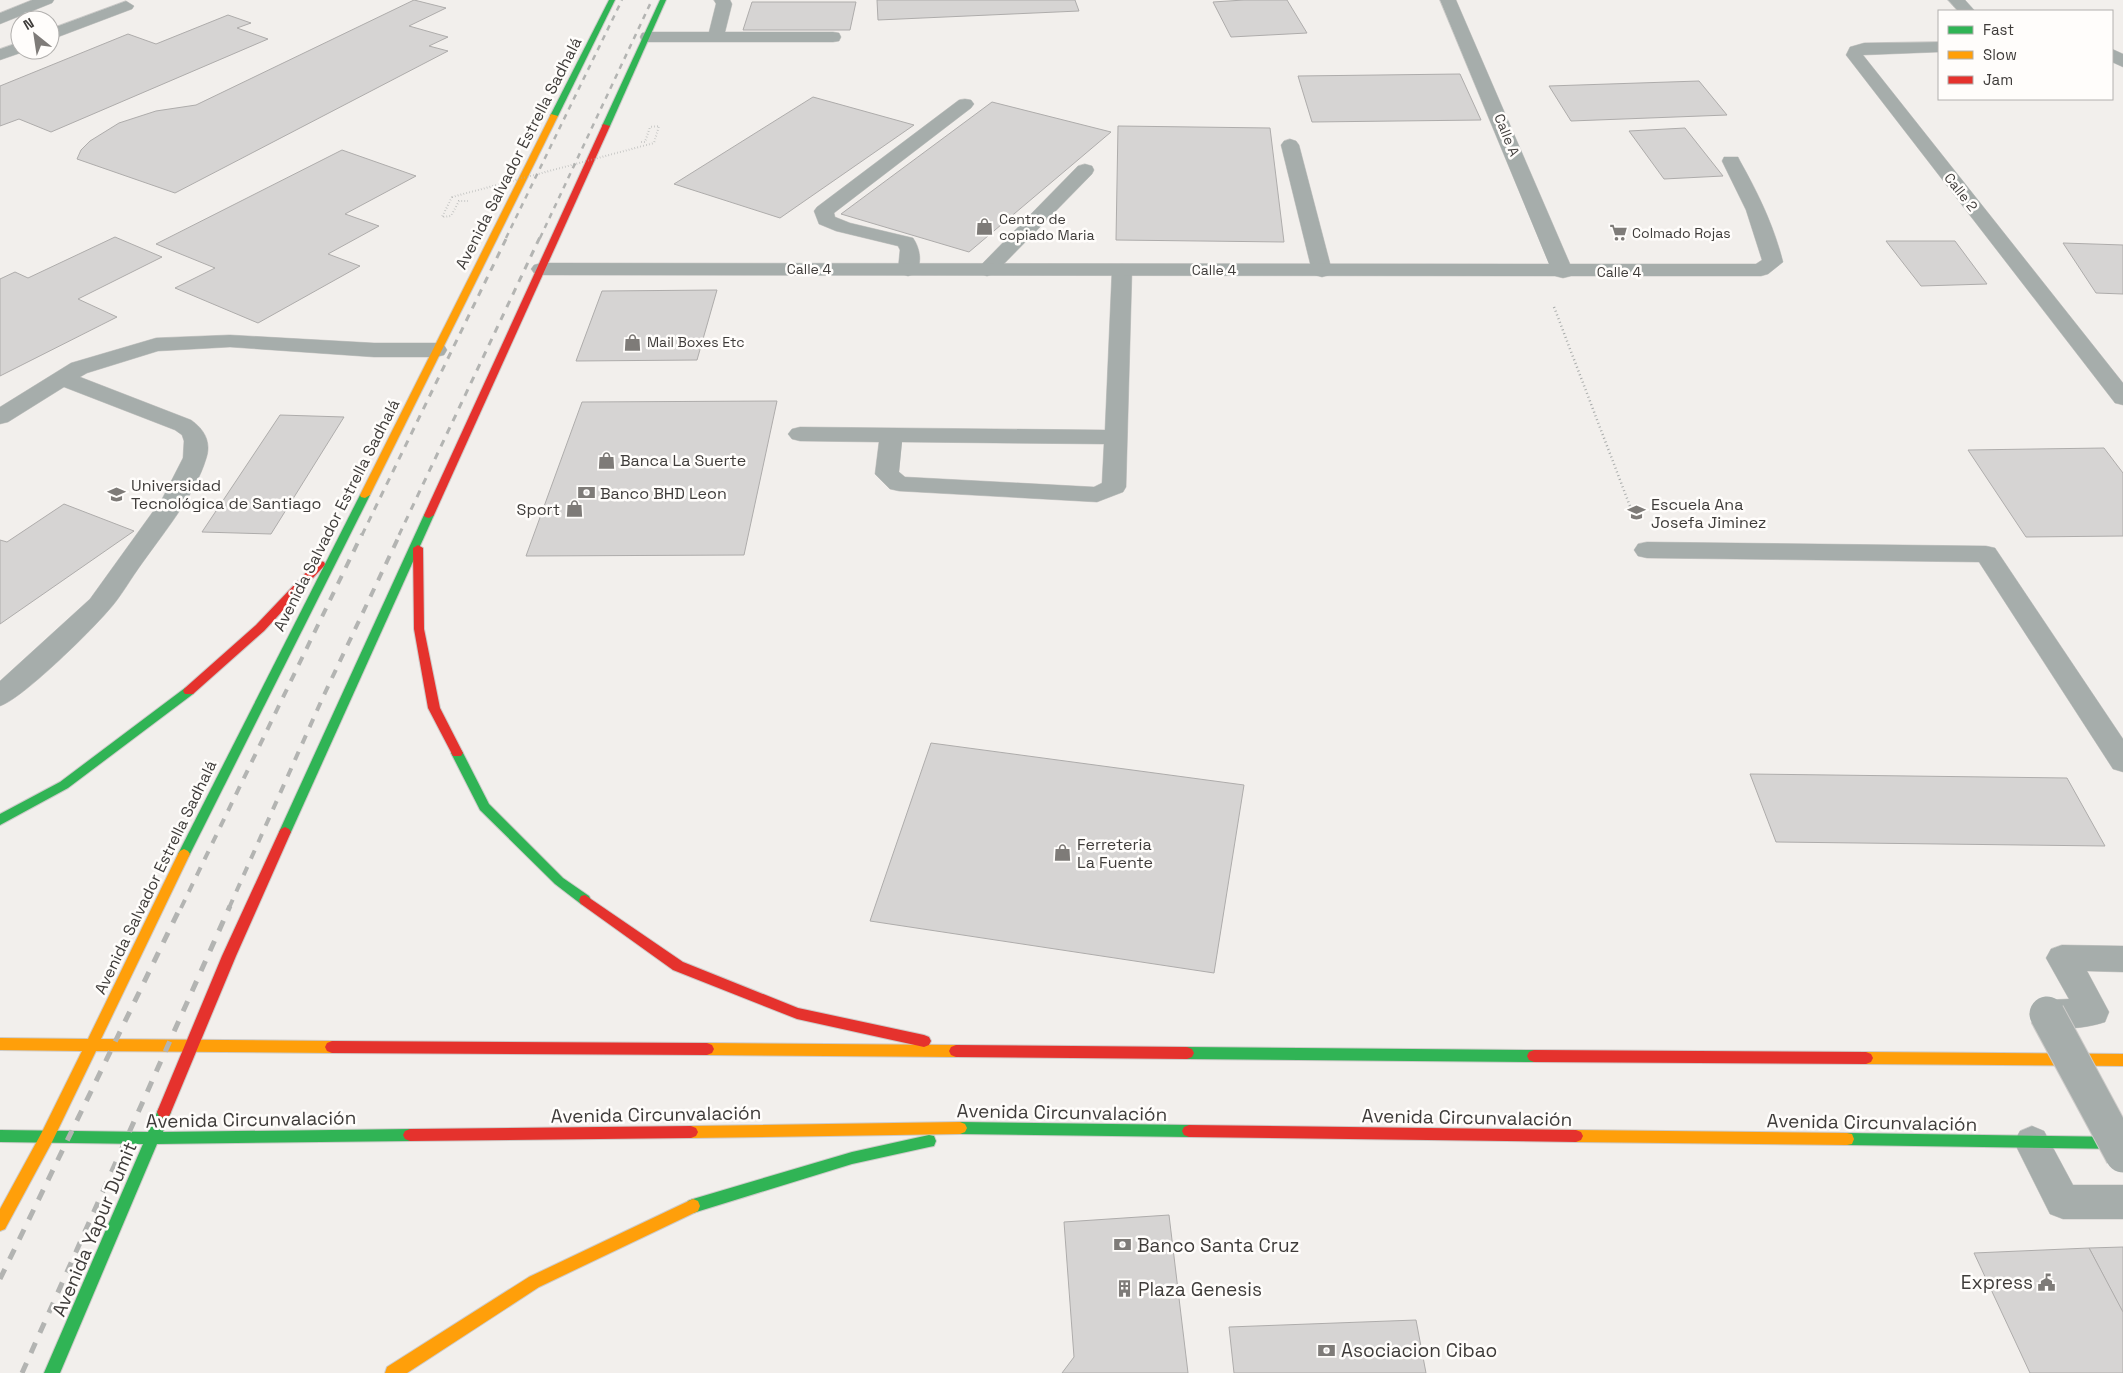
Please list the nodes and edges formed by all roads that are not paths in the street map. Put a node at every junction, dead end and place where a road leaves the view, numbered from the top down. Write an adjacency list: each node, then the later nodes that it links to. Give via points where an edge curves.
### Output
1 (46, 0): 9 (street)
2 (612, 0): 25 (main road, Avenida Salvador Estrella Sadhalá)
3 (663, 0): 11 (main road)
4 (722, 0): 12 (street, via 724,4)
5 (1448, 0): 24 (street, Calle A)
6 (1956, 0): 8 (street)
7 (126, 6): 10 (street)
8 (1965, 10)
9 (0, 19)
10 (60, 31)
11 (648, 37): 12 (street); 19 (main road)
12 (716, 37): 13 (street)
13 (832, 37)
14 (1938, 47): 27 (street, Calle 2, via 1864,48 1854,55)
15 (966, 104): 20 (street, via 824,211 826,220 843,227 906,242 910,250)
16 (1290, 146): 23 (street)
17 (1730, 161): 24 (street, Calle 4, via 1752,201 1770,247 1773,262 1761,270)
18 (1085, 170): 21 (street)
19 (541, 269): 20 (street, Calle 4); 32 (main road)
20 (908, 270): 21 (street, Calle 4)
21 (987, 270): 22 (street, Calle 4)
22 (1122, 270): 23 (street, Calle 4); 31 (street)
23 (1322, 271): 24 (street, Calle 4)
24 (1563, 272)
25 (436, 350): 26 (street, via 230,342 156,345 78,368); 33 (main road, Avenida Salvador Estrella Sadhalá)
26 (62, 378): 28 (street); 35 (street, via 183,424 193,432 195,458 174,500 99,605)
27 (2123, 398)
28 (0, 417)
29 (800, 434): 30 (street)
30 (891, 435): 31 (street); 31 (street, via 887,474 899,484 1097,495 1114,487)
31 (1116, 437)
32 (418, 539): 41 (main road, via 229,956); 42 (main road, via 419,629 434,708 484,807 558,881 678,966 796,1013)
33 (342, 542): 37 (main road, via 260,628 181,698 64,785); 40 (main road, Avenida Salvador Estrella Sadhalá, via 216,787)
34 (1647, 550): 36 (street, via 1986,554)
35 (0, 696)
36 (2123, 762)
37 (0, 820)
38 (2123, 958): 50 (street, bridge, via 2062,958 2093,1012 2046,1014)
39 (0, 1044): 40 (main road)
40 (92, 1045): 41 (main road); 46 (main road)
41 (193, 1045): 42 (main road); 47 (main road, Avenida Yapur Dumit)
42 (981, 1053): 43 (main road)
43 (2123, 1060)
44 (982, 1128): 47 (main road, Avenida Circunvalación); 48 (main road, Avenida Circunvalación); 54 (main road, via 852,1158 696,1205 534,1282)
45 (0, 1136): 46 (main road, Avenida Circunvalación)
46 (47, 1137): 47 (main road, Avenida Circunvalación); 52 (main road)
47 (152, 1138): 53 (main road, Avenida Yapur Dumit)
48 (2032, 1142): 49 (main road, Avenida Circunvalación); 51 (street, via 2063,1202)
49 (2123, 1143)
50 (2123, 1155)
51 (2123, 1202)
52 (0, 1224)
53 (52, 1373)
54 (393, 1373)

